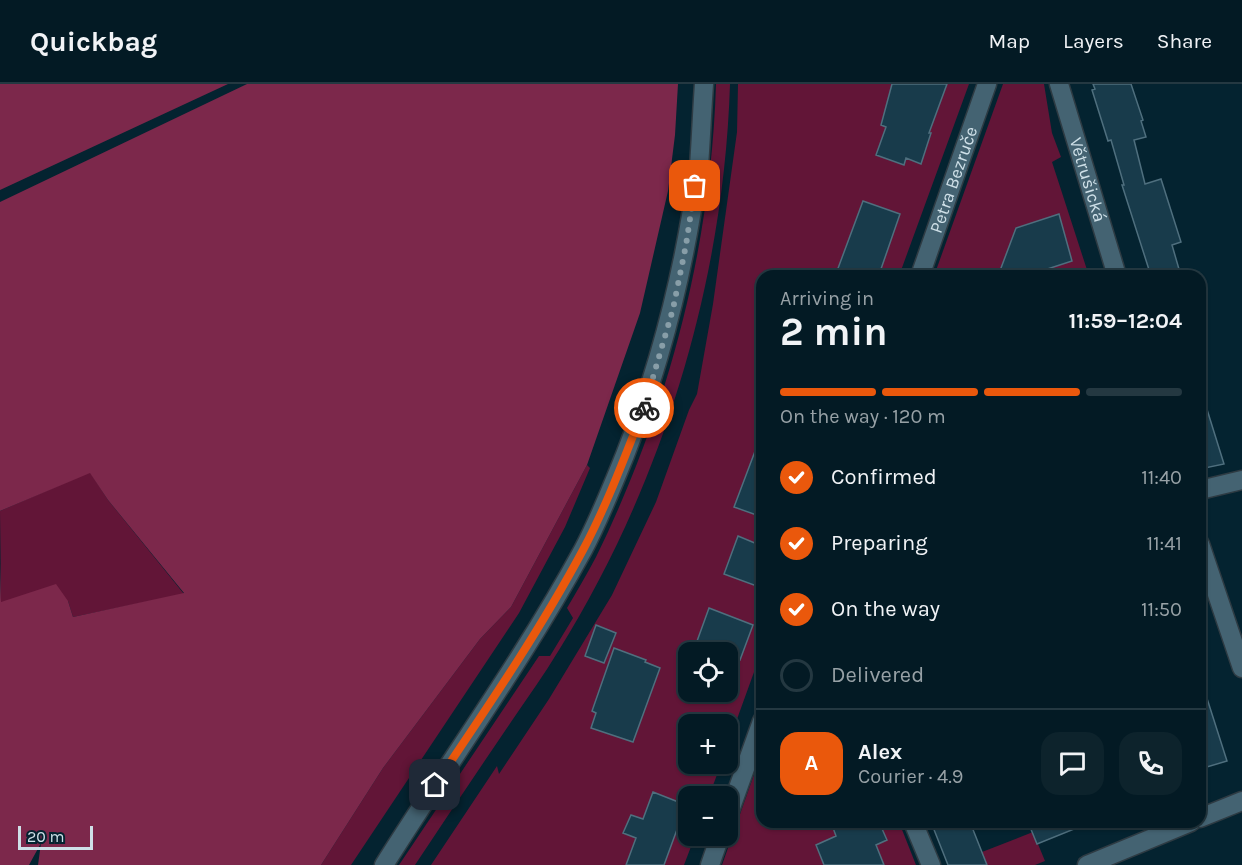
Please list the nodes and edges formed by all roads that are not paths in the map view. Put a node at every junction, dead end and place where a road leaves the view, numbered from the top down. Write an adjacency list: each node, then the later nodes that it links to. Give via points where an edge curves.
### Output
1 (704, 84): 17 (street, via 698,166 673,309 644,407 612,489 537,631)
2 (987, 84): 4 (street, Petra Bezruče)
3 (1059, 84): 5 (street, Větrušická)
4 (922, 270)
5 (1115, 270)
6 (1242, 480): 7 (street)
7 (1206, 489)
8 (1206, 562): 9 (street)
9 (1242, 668)
10 (756, 738): 11 (street)
11 (738, 788)
12 (1242, 801): 13 (street)
13 (1206, 816)
14 (916, 828): 19 (street)
15 (1176, 828): 20 (street)
16 (717, 846): 18 (street)
17 (384, 865)
18 (710, 865)
19 (931, 865)
20 (1087, 865)

